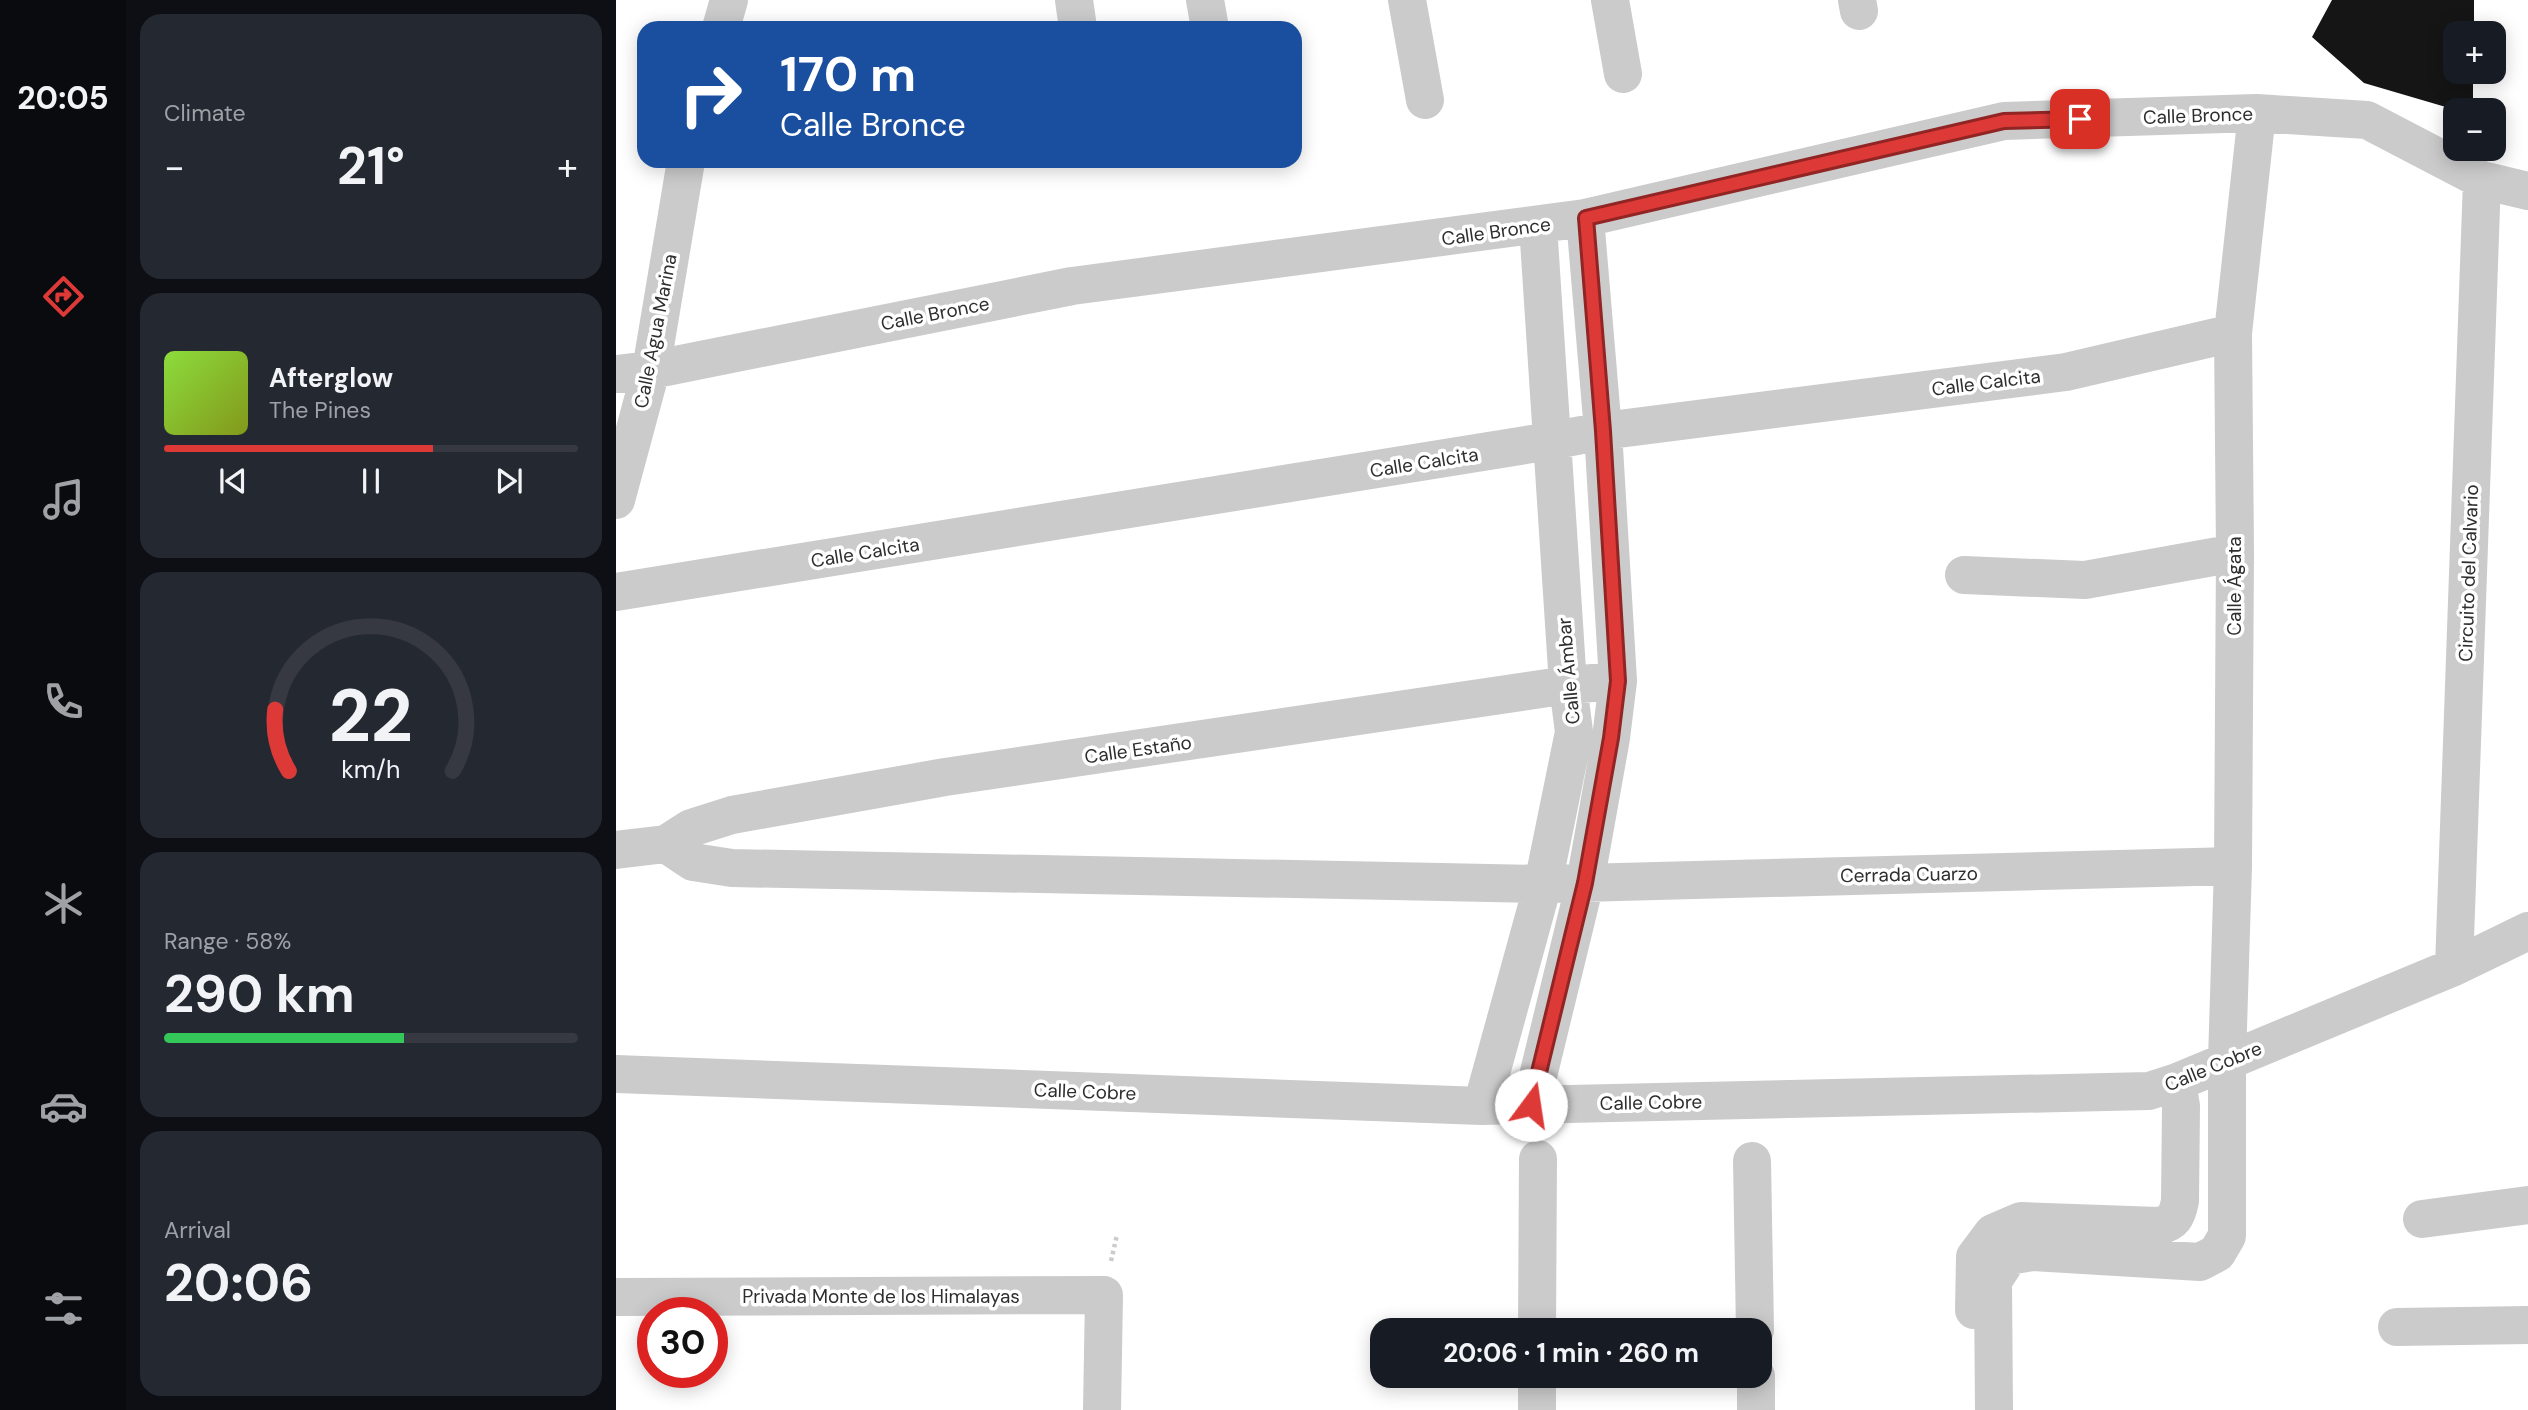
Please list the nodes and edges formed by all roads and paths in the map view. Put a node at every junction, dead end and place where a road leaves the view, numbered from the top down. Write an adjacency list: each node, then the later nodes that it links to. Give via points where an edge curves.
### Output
1 (729, 0): 6 (street)
2 (1074, 0): 7 (street)
3 (1205, 0): 8 (street)
4 (1407, 0): 10 (street)
5 (1610, 0): 9 (street)
6 (723, 21)
7 (1077, 21)
8 (1209, 21)
9 (1623, 74)
10 (1425, 100)
11 (2257, 113): 13 (street, Calle Bronce, via 2367,120); 15 (street, Calle Bronce, via 2004,121); 17 (street, Calle Ágata)
12 (684, 168): 18 (street, Calle Agua Marina)
13 (2482, 180): 14 (street, Calle Bronce); 33 (street, Circuito del Calvario)
14 (2528, 191)
15 (1586, 218): 16 (street, Calle Bronce); 19 (street, Calle Ámbar)
16 (1538, 225): 18 (street, Calle Bronce, via 1072,286); 20 (street, Calle Ámbar)
17 (2232, 333): 19 (street, Calle Calcita, via 2066,372); 22 (street, Calle Ágata)
18 (633, 372): 21 (street, Calle Agua Marina)
19 (1603, 431): 20 (street, Calle Calcita); 25 (street, Calle Ámbar)
20 (1550, 441): 24 (street, Calle Calcita); 26 (street, Calle Ámbar)
21 (616, 500)
22 (2235, 553): 23 (street, via 2085,580); 29 (street, Calle Ágata)
23 (1964, 575)
24 (616, 592)
25 (1618, 681): 26 (street, Calle Estaño); 30 (street, Calle Ámbar)
26 (1567, 685): 27 (street, Calle Estaño, via 932,780 732,816 691,828); 31 (street, Calle Ámbar, via 1574,732)
27 (666, 844): 28 (street, Calle Estaño); 31 (street, via 693,862 732,868)
28 (616, 850)
29 (2233, 866): 30 (street, Cerrada Cuarzo); 34 (street, Calle Ágata)
30 (1585, 883): 31 (street); 37 (street, Calle Ámbar)
31 (1543, 884): 38 (street, Calle Ámbar)
32 (2528, 931): 33 (street, Calle Cobre)
33 (2454, 967): 34 (street, Calle Cobre)
34 (2227, 1060): 36 (street, Calle Cobre); 43 (street, Calle Ágata, via 2227,1236 2217,1253 2200,1262 2034,1252 2009,1256)
35 (616, 1074): 38 (street, Calle Cobre)
36 (2177, 1082): 37 (street, Calle Cobre, via 2149,1091); 43 (street, via 2180,1201 2174,1220 2158,1226 2021,1221 1993,1233)
37 (1531, 1105): 38 (street, Calle Cobre)
38 (1482, 1106)
39 (1538, 1159): 45 (street)
40 (1752, 1161): 46 (street)
41 (2528, 1205): 42 (street)
42 (2422, 1219)
43 (1984, 1269): 54 (street); 55 (street)
44 (616, 1297): 51 (street, Privada Monte de los Himalayas, via 1104,1295)
45 (1538, 1318)
46 (1755, 1318)
47 (2528, 1325): 48 (street)
48 (2397, 1327)
49 (1537, 1388): 52 (street)
50 (1756, 1388): 53 (street)
51 (1102, 1410)
52 (1537, 1410)
53 (1756, 1410)
54 (1974, 1410)
55 (1994, 1410)

